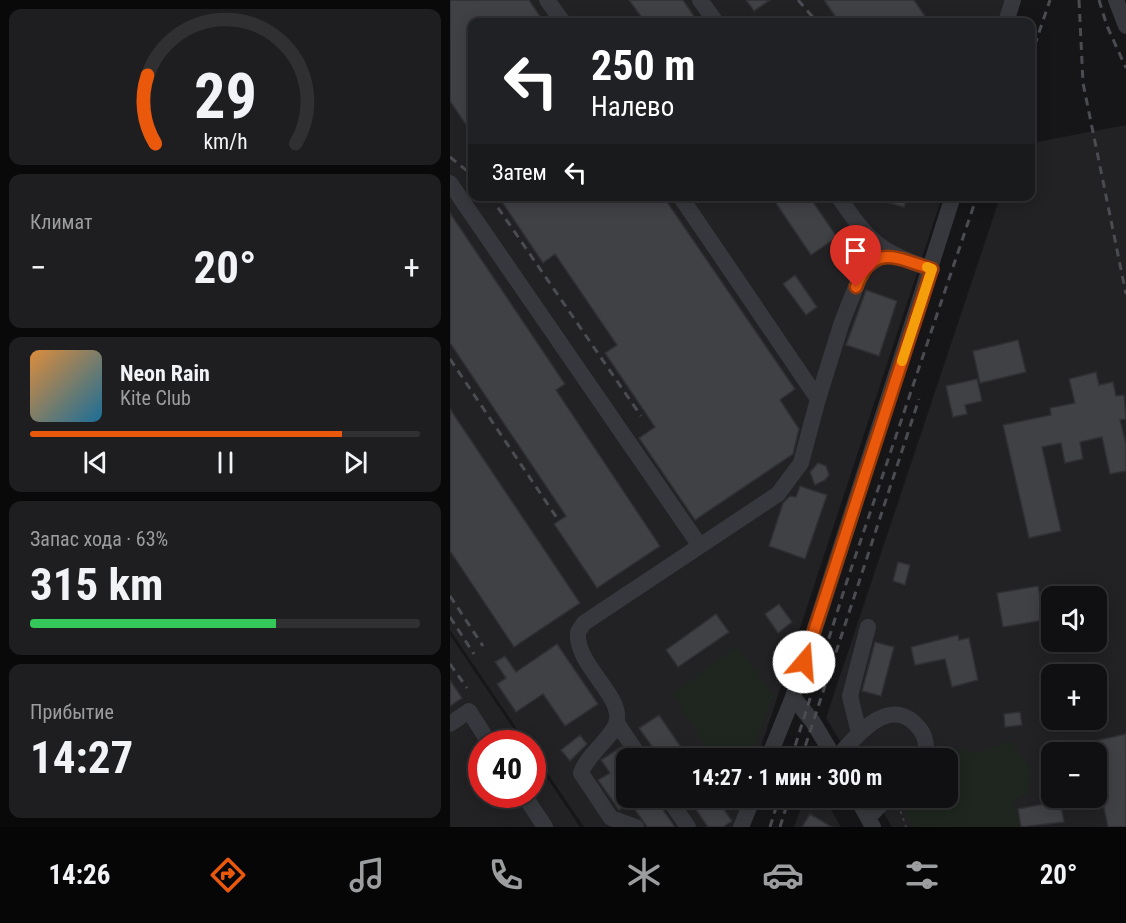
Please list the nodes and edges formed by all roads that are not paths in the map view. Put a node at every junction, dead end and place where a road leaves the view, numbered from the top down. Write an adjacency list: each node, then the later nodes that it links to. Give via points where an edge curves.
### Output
1 (547, 0): 5 (street)
2 (700, 0): 6 (street)
3 (1012, 0): 7 (street)
4 (1116, 0): 8 (street)
5 (559, 18)
6 (713, 18)
7 (1007, 18)
8 (1126, 26)
9 (450, 183): 16 (street)
10 (683, 201): 15 (street)
11 (842, 201): 13 (street, via 867,237)
12 (952, 201): 14 (street)
13 (892, 255): 14 (street); 15 (street, via 863,269)
14 (932, 269): 18 (street)
15 (818, 399): 16 (street, via 801,463 790,481 778,494)
16 (700, 546): 19 (street, via 584,624 578,632 580,650 618,711)
17 (868, 627): 22 (street, via 850,696)
18 (793, 697): 24 (street); 25 (street)
19 (617, 723): 23 (street); 35 (street, via 584,763 581,773 611,818)
20 (450, 724): 21 (street, via 469,711)
21 (481, 730)
22 (859, 733): 26 (street); 27 (street, via 885,715 898,715 920,729)
23 (634, 748)
24 (772, 748)
25 (828, 748)
26 (845, 748)
27 (925, 748)
28 (533, 808): 34 (street)
29 (675, 808): 36 (street)
30 (749, 808): 37 (street)
31 (863, 808): 33 (street)
32 (881, 808): 33 (street)
33 (871, 823)
34 (545, 827)
35 (636, 827)
36 (688, 827)
37 (741, 827)

